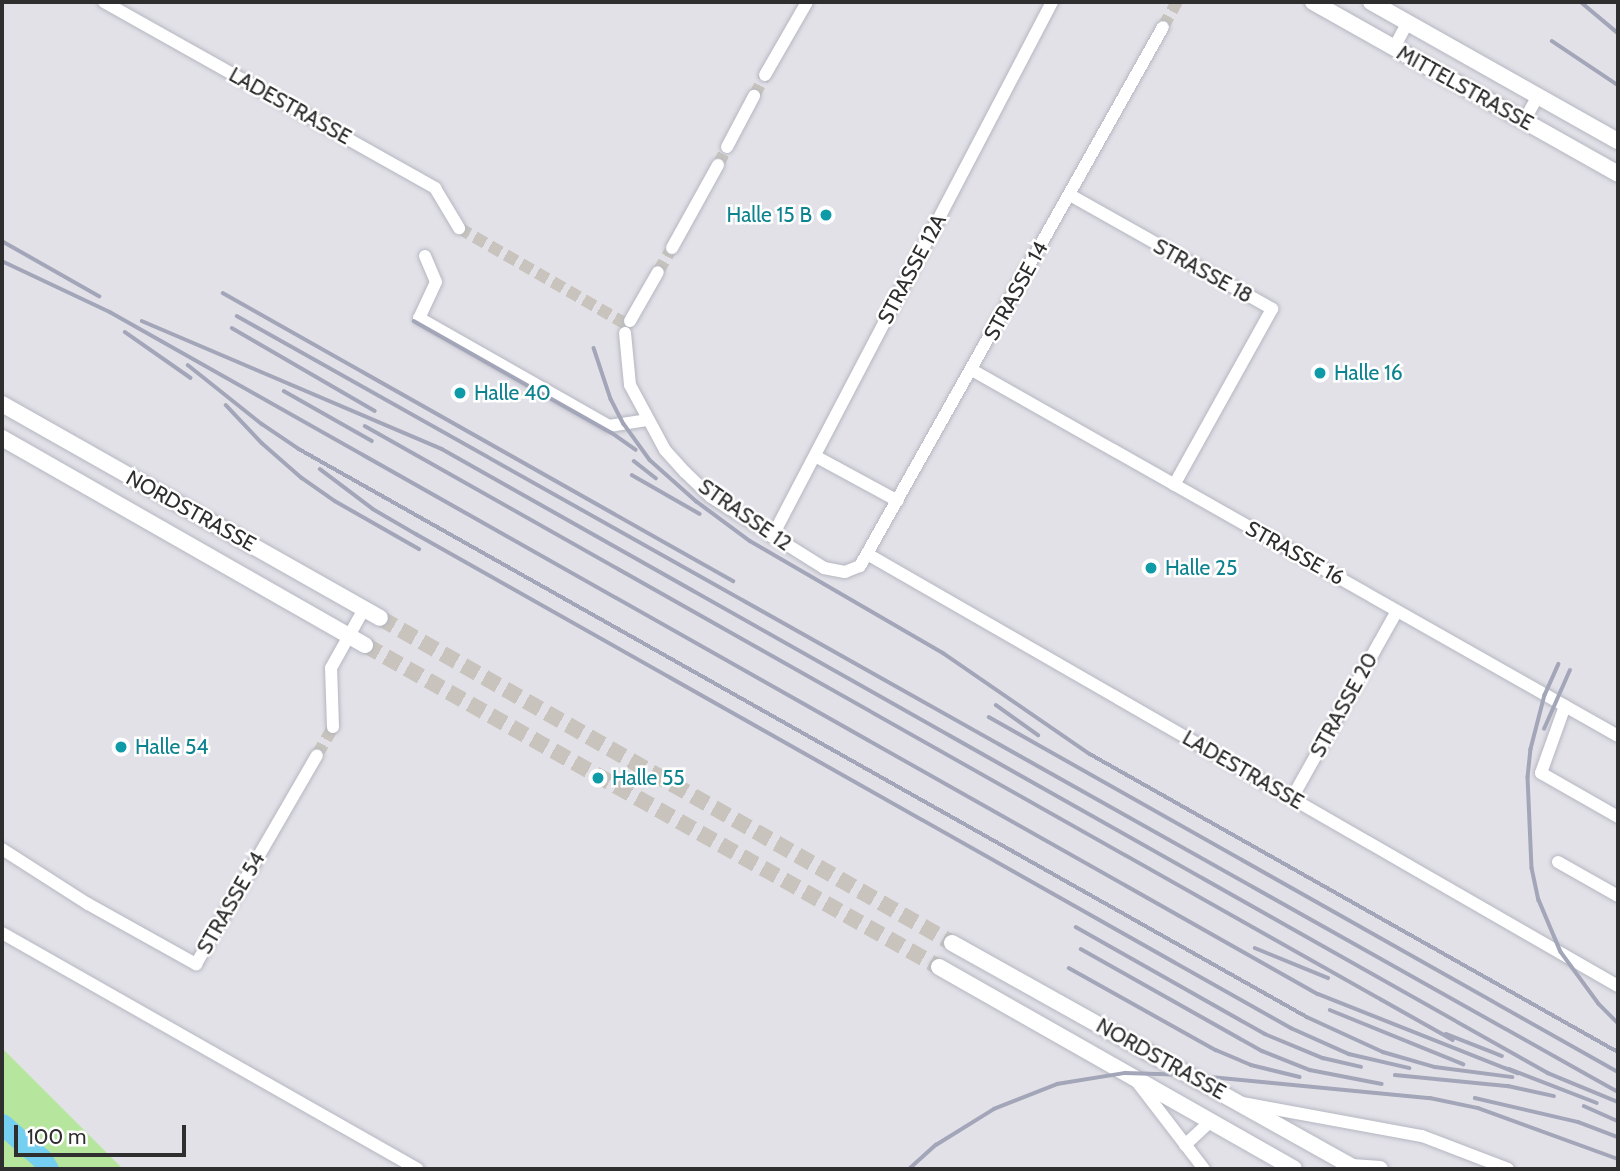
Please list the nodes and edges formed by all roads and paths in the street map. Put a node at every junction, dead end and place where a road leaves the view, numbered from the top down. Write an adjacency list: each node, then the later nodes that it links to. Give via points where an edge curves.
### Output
1 (104, 2): 18 (street, LADESTRASSE, via 435,188)
2 (807, 2): 9 (street)
3 (1052, 2): 26 (street, STRASSE 12A)
4 (1313, 2): 8 (street, MITTELSTRASSE)
5 (1371, 2): 6 (street, MITTELSTRASSE)
6 (1408, 23): 8 (street); 11 (street, MITTELSTRASSE)
7 (1163, 27): 17 (street, STRASSE 14)
8 (1394, 48): 12 (street, MITTELSTRASSE)
9 (765, 75)
10 (754, 96): 14 (street)
11 (1538, 96): 12 (street); 13 (street, MITTELSTRASSE)
12 (1524, 121): 16 (street, MITTELSTRASSE)
13 (1618, 141)
14 (727, 146)
15 (718, 165): 19 (street)
16 (1618, 174)
17 (1070, 194): 22 (street, STRASSE 14); 28 (street, STRASSE 18, via 1272,309)
18 (459, 228)
19 (673, 248)
20 (425, 256): 24 (street, via 436,282 419,318 609,426)
21 (658, 272): 24 (street, STRASSE 12, via 628,327 630,385)
22 (972, 370): 28 (street, STRASSE 16); 31 (street, STRASSE 14)
23 (2, 404): 27 (street, NORDSTRASSE)
24 (647, 420): 33 (street, STRASSE 12, via 665,450 711,497)
25 (2, 438): 30 (street, NORDSTRASSE)
26 (815, 456): 31 (street); 33 (street, STRASSE 12A)
27 (125, 474): 29 (street, NORDSTRASSE); 30 (street)
28 (1174, 485): 36 (street, STRASSE 16)
29 (158, 492): 32 (street); 35 (street, NORDSTRASSE)
30 (110, 499): 32 (street, NORDSTRASSE)
31 (898, 501): 34 (street, STRASSE 14)
32 (144, 518): 38 (street, NORDSTRASSE)
33 (772, 537): 34 (street, STRASSE 12, via 824,568 845,572 860,566)
34 (869, 555): 44 (street, LADESTRASSE)
35 (365, 609): 37 (street, NORDSTRASSE); 38 (street)
36 (1397, 611): 40 (street, STRASSE 16); 44 (street, STRASSE 20)
37 (380, 618)
38 (349, 636): 39 (street, NORDSTRASSE); 41 (street, via 331,668)
39 (365, 645)
40 (1565, 706): 42 (street, STRASSE 16); 45 (street, via 1541,773)
41 (332, 727)
42 (1618, 736)
43 (317, 755): 46 (street, STRASSE 54, via 196,964)
44 (1292, 798): 50 (street, LADESTRASSE)
45 (1618, 817)
46 (2, 849)
47 (1558, 862): 48 (street)
48 (1618, 896)
49 (2, 933): 56 (street)
50 (1618, 986)
51 (1136, 1080): 52 (street, NORDSTRASSE, via 946,970 959,946); 53 (street, NORDSTRASSE); 54 (street)
52 (1238, 1102): 55 (street, NORDSTRASSE); 60 (street, via 1422,1136)
53 (1210, 1122): 54 (street); 58 (street, NORDSTRASSE)
54 (1185, 1145): 57 (street)
55 (1354, 1168): 59 (street)
56 (418, 1169)
57 (1203, 1169)
58 (1294, 1169)
59 (1380, 1169)
60 (1508, 1169)

